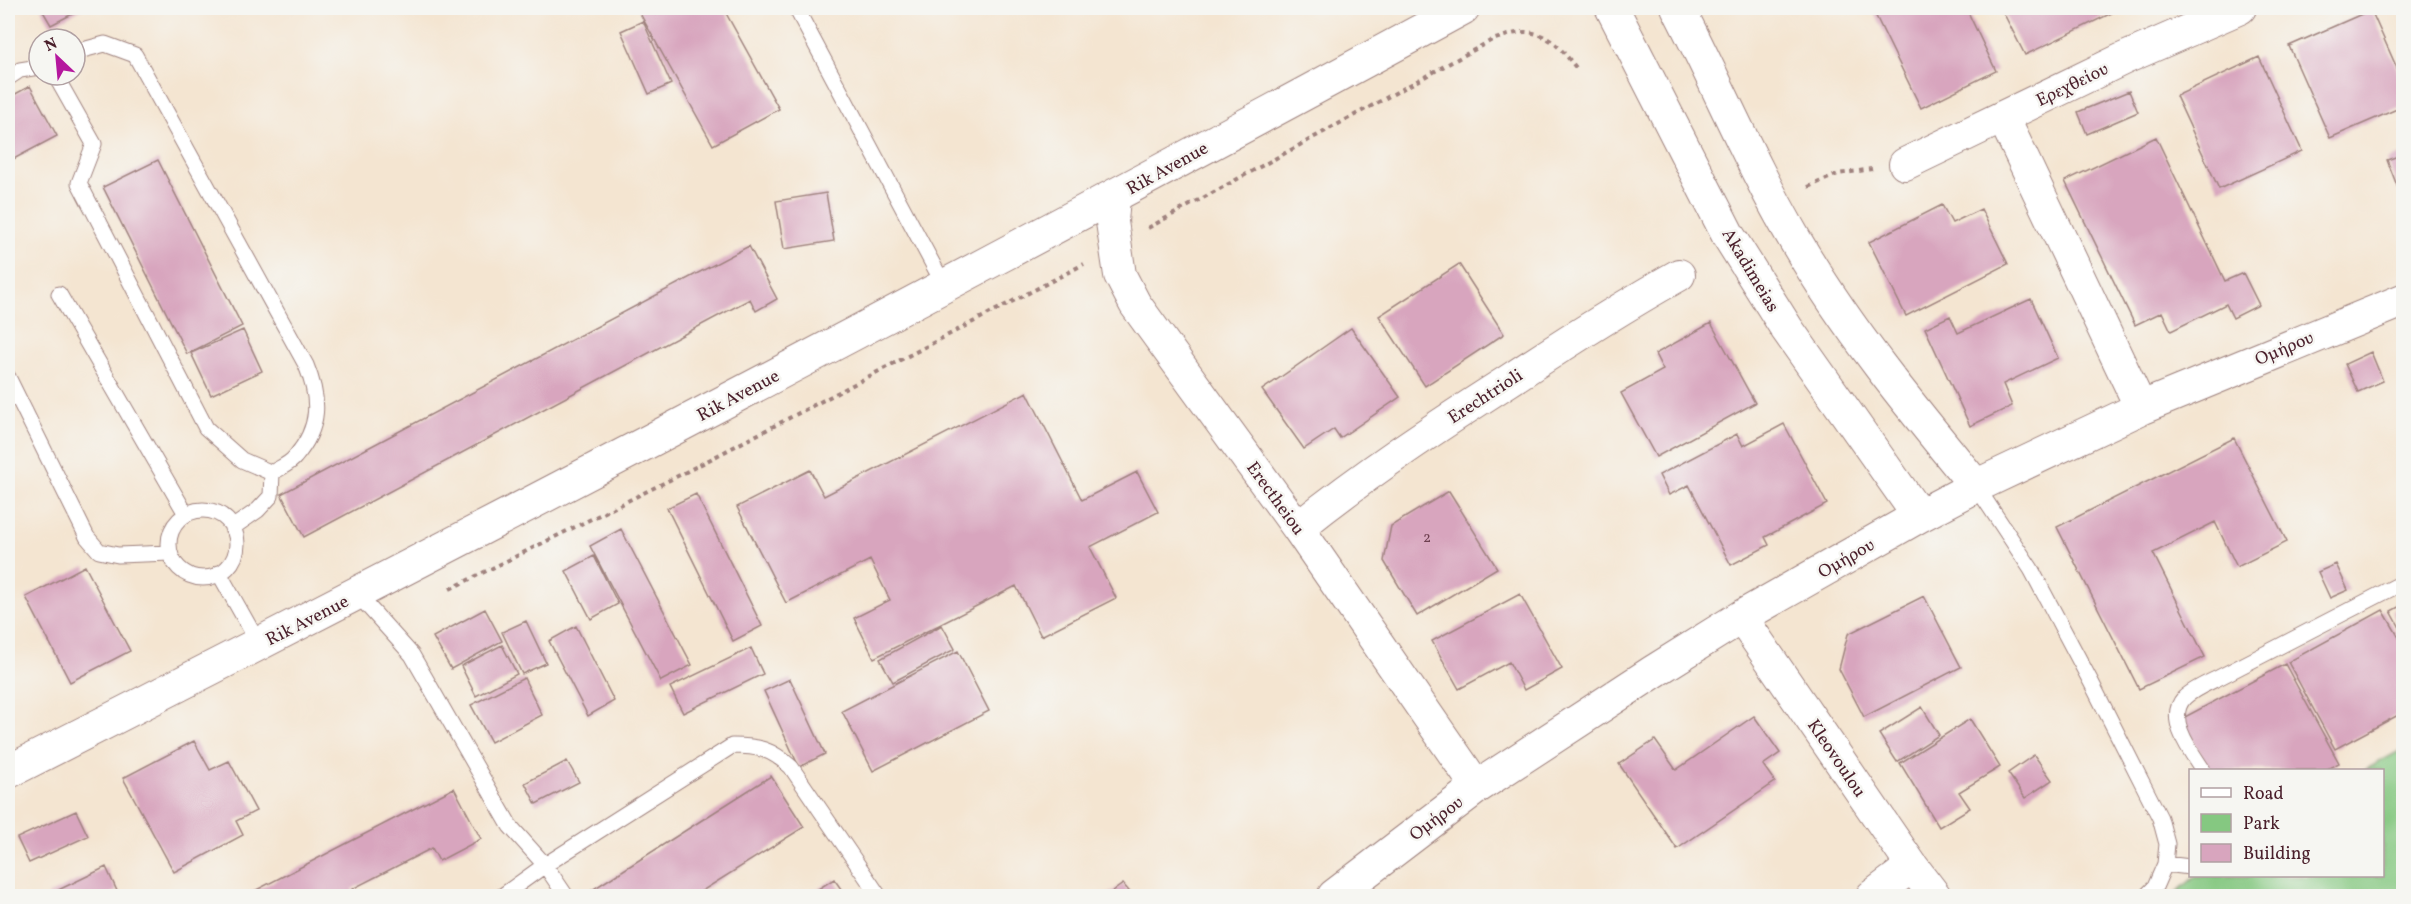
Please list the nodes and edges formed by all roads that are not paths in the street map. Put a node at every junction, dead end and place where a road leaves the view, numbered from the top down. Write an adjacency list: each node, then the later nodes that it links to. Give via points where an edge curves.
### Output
1 (796, 8): 14 (lane)
2 (1463, 8): 12 (street, Rik Avenue)
3 (1612, 8): 22 (street, Akadimeias, via 1728,235 1787,329)
4 (1678, 8): 20 (street, via 1794,239 1885,374)
5 (2240, 8): 10 (street, Ερεχθείου)
6 (87, 49): 19 (lane, via 105,44 135,55 306,365 315,387 317,411 310,436 294,459)
7 (27, 69): 8 (lane)
8 (8, 78)
9 (62, 87): 19 (lane, via 94,144 79,183 206,428 242,460)
10 (2003, 117): 11 (street, Ερεχθείου); 18 (street)
11 (1905, 164)
12 (1114, 197): 14 (street, Rik Avenue); 24 (street, Erectheiou, via 1112,222 1120,275 1135,304)
13 (1679, 275): 24 (street, Erechtrioli, via 1459,412 1351,486)
14 (945, 286): 28 (street, Rik Avenue)
15 (59, 294): 21 (lane)
16 (2403, 300): 18 (street, Ομήρου)
17 (8, 377): 25 (lane, via 87,537 99,551 118,555)
18 (2141, 408): 20 (street, Ομήρου)
19 (272, 473): 23 (lane, via 271,496)
20 (1976, 486): 22 (street, Ομήρου); 34 (lane, via 2031,569 2150,797 2167,844)
21 (186, 514): 23 (lane, via 201,510 216,513); 25 (lane, via 171,531)
22 (1918, 516): 29 (street, Ομήρου)
23 (232, 528): 26 (lane, via 236,550)
24 (1298, 528): 33 (street, Erectheiou)
25 (170, 553): 26 (lane, via 190,575 204,578)
26 (219, 573): 30 (lane)
27 (2403, 582): 31 (lane, via 2182,700 2182,736)
28 (357, 594): 30 (street, Rik Avenue); 35 (lane, via 412,655 510,826)
29 (1741, 617): 33 (street, Ομήρου); 36 (street, Kleovoulou)
30 (259, 644): 32 (street, Rik Avenue)
31 (2202, 769)
32 (8, 772)
33 (1477, 787): 41 (street, Ομήρου)
34 (2165, 864): 37 (lane); 44 (lane)
35 (545, 865): 38 (lane); 39 (lane); 40 (lane, via 732,746 754,746 775,753 791,767)
36 (1911, 866): 42 (street); 43 (street, Kleovoulou)
37 (2189, 867)
38 (502, 897)
39 (566, 897)
40 (879, 897)
41 (1334, 897)
42 (1872, 897)
43 (1935, 897)
44 (2146, 897)

